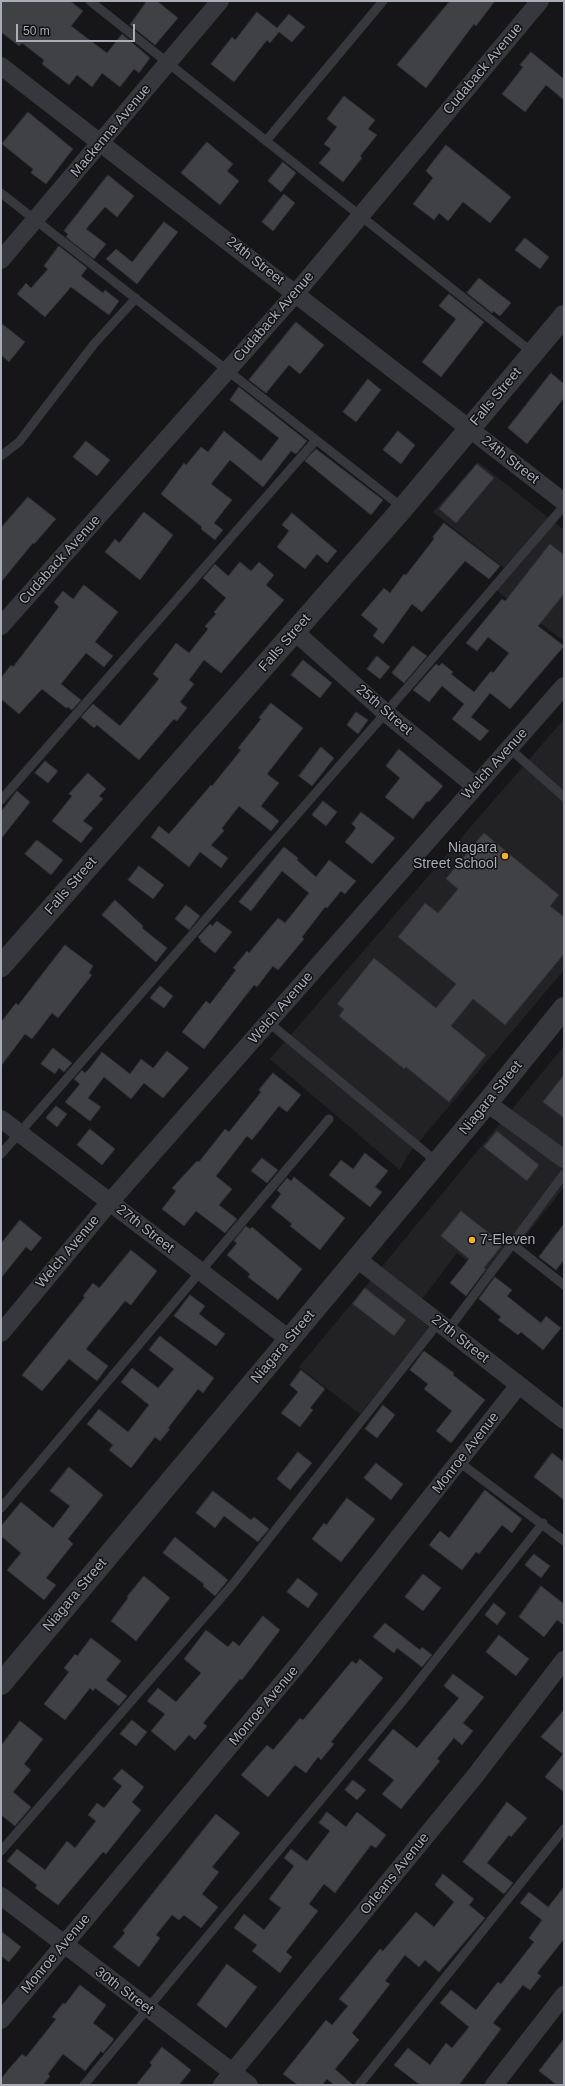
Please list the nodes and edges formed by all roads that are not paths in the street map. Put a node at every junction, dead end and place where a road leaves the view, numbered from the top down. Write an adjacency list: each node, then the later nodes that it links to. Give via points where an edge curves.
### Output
1 (220, 1): 5 (street, Mackenna Avenue)
2 (383, 1): 7 (lane)
3 (540, 1): 10 (street, Cudaback Avenue)
4 (95, 3): 5 (lane)
5 (168, 63): 7 (lane); 8 (street, Mackenna Avenue)
6 (1, 66): 8 (street, 24th Street)
7 (266, 141): 10 (lane)
8 (101, 142): 11 (street, Mackenna Avenue); 13 (street, 24th Street)
9 (1, 193): 11 (lane)
10 (360, 216): 13 (street, Cudaback Avenue); 16 (lane)
11 (36, 220): 12 (street, Mackenna Avenue); 14 (lane)
12 (1, 260)
13 (296, 293): 17 (street, Cudaback Avenue); 18 (street, 24th Street)
14 (136, 298): 17 (lane); 20 (lane, via 94,344 19,442)
15 (564, 316): 16 (street, Falls Street)
16 (533, 353): 18 (street, Falls Street)
17 (228, 370): 19 (lane); 24 (street, Cudaback Avenue)
18 (470, 429): 21 (street, 24th Street); 23 (street, Falls Street)
19 (316, 440): 23 (lane); 31 (lane)
20 (1, 456)
21 (564, 502)
22 (564, 506): 27 (lane)
23 (403, 508): 25 (street, Falls Street)
24 (1, 626)
25 (295, 632): 27 (street, 25th Street); 32 (street, Falls Street)
26 (562, 692): 28 (street, Welch Avenue)
27 (386, 713): 29 (street, 25th Street); 38 (lane)
28 (509, 748): 29 (street, Welch Avenue); 30 (lane)
29 (475, 786): 34 (street, Welch Avenue)
30 (564, 797)
31 (1, 800)
32 (1, 966)
33 (564, 1008): 35 (street, Niagara Street)
34 (268, 1022): 41 (lane); 43 (street, Welch Avenue)
35 (487, 1103): 40 (street); 41 (street, Niagara Street)
36 (1, 1119): 38 (street, 27th Street)
37 (329, 1119): 46 (lane)
38 (19, 1132): 39 (lane); 43 (street, 27th Street)
39 (1, 1154)
40 (564, 1159)
41 (437, 1162): 45 (street, Niagara Street)
42 (564, 1174): 44 (lane)
43 (110, 1202): 46 (street, 27th Street); 49 (street, Welch Avenue)
44 (512, 1244): 47 (lane); 48 (lane)
45 (357, 1258): 48 (street, 27th Street); 50 (street, Niagara Street)
46 (199, 1271): 50 (street, 27th Street); 54 (lane)
47 (564, 1285)
48 (443, 1326): 51 (street, 27th Street); 60 (lane, via 233,1584)
49 (1, 1333)
50 (289, 1339): 58 (street, Niagara Street)
51 (519, 1385): 52 (street, 27th Street); 53 (street, Monroe Avenue)
52 (564, 1420)
53 (459, 1462): 55 (lane); 62 (street, Monroe Avenue, via 304,1657)
54 (1, 1508)
55 (543, 1523): 56 (lane); 64 (lane, via 402,1702)
56 (564, 1540)
57 (564, 1660): 66 (street, Orleans Avenue, via 475,1776)
58 (1, 1684)
59 (564, 1829): 69 (lane)
60 (1, 1851)
61 (1, 1896): 62 (street, 30th Street)
62 (63, 1945): 64 (street, 30th Street); 65 (street, Monroe Avenue)
63 (564, 1995): 70 (street)
64 (147, 2008): 66 (street, 30th Street); 67 (lane)
65 (1, 2020)
66 (228, 2079): 68 (street, 30th Street)
67 (84, 2085)
68 (249, 2085)
69 (359, 2085)
70 (494, 2085)

